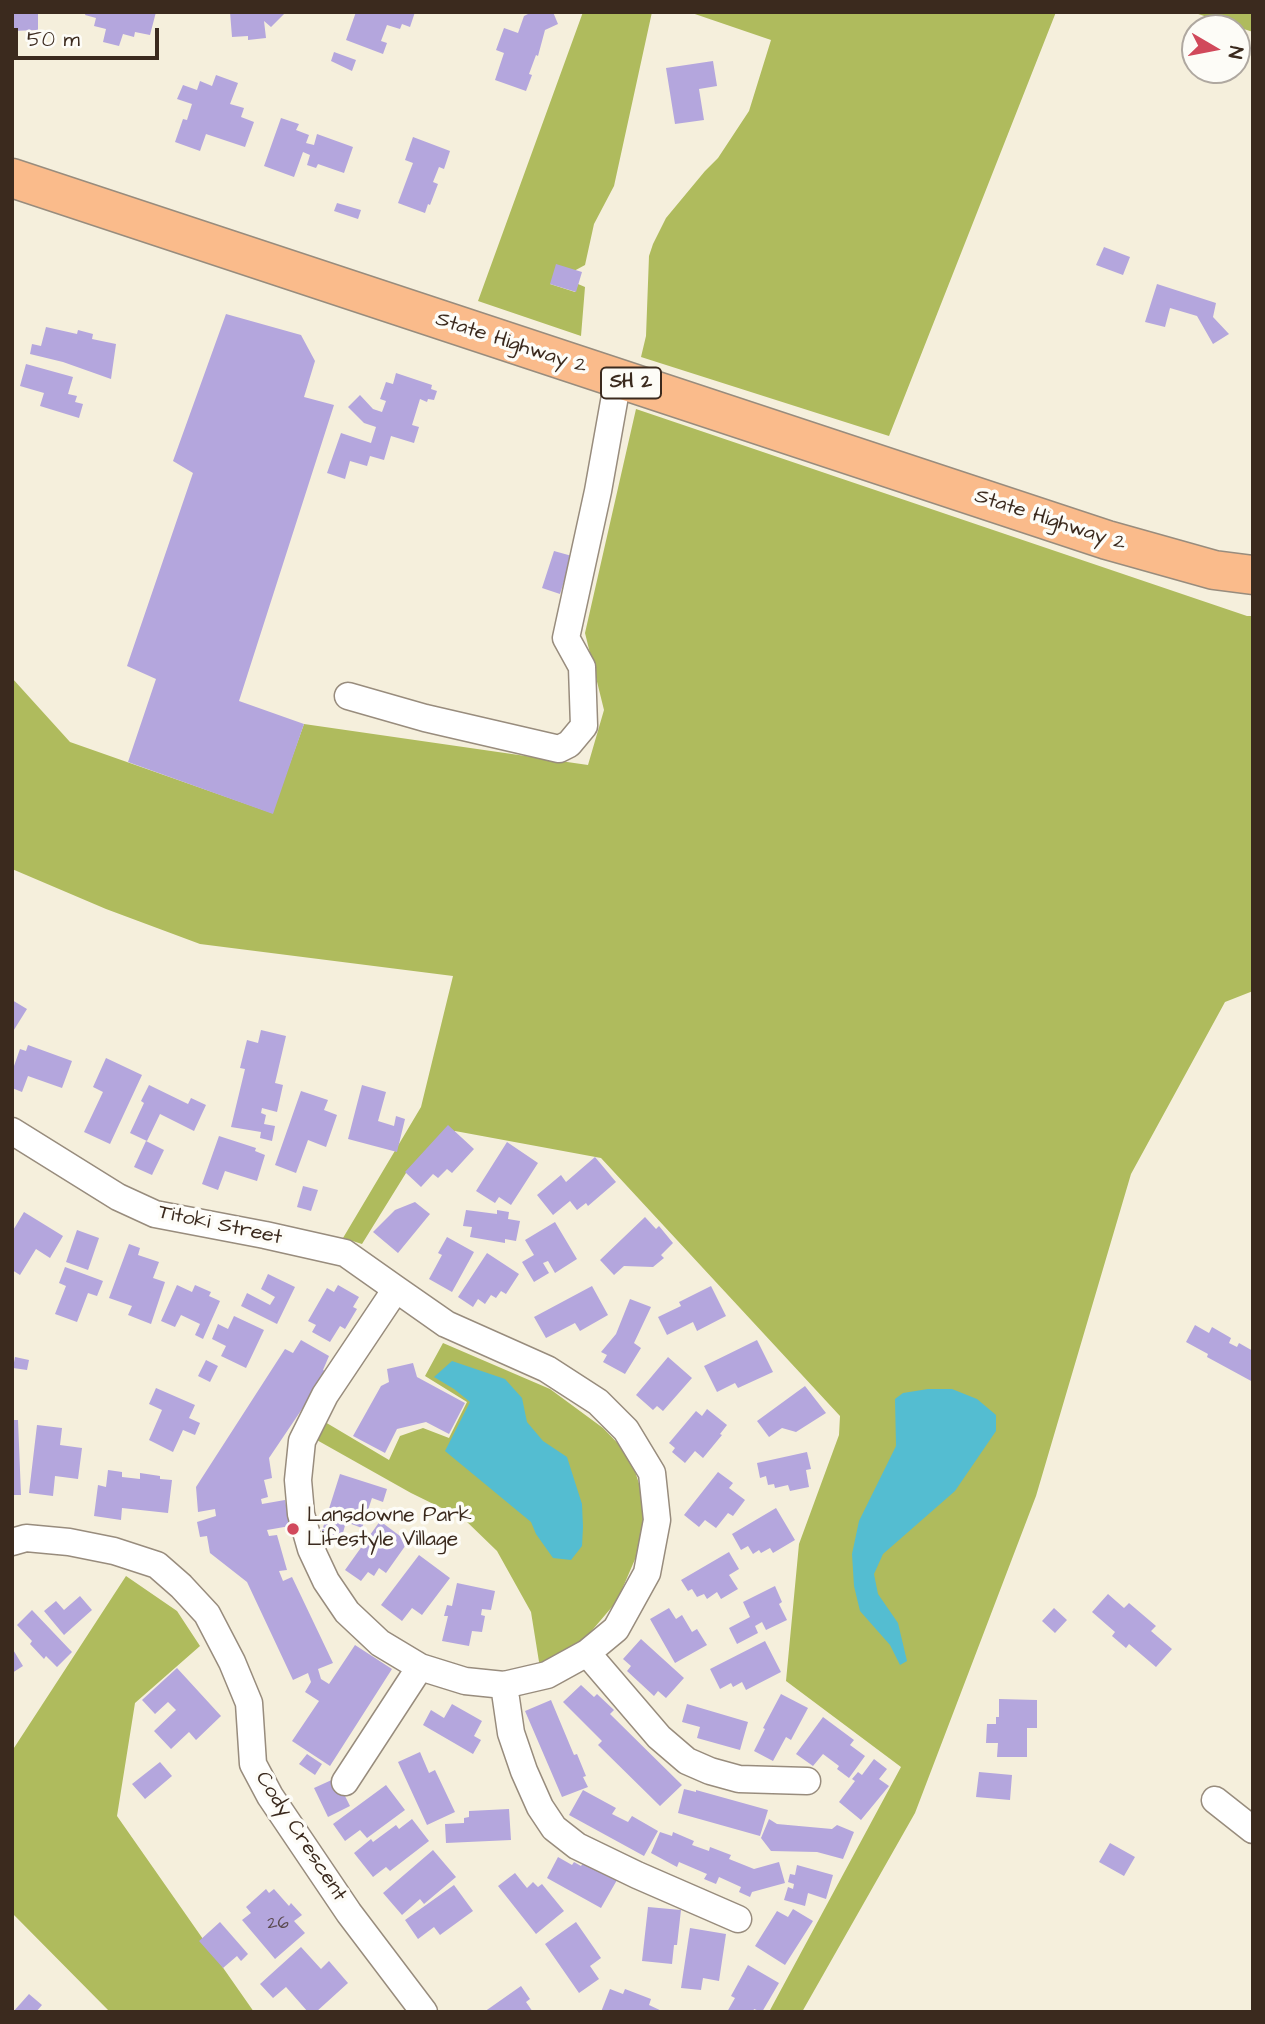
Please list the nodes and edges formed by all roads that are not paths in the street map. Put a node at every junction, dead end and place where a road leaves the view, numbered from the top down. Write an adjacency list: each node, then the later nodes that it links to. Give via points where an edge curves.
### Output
1 (12, 178): 2 (highway, State Highway 2 / SH 2)
2 (618, 379): 3 (highway, State Highway 2 / SH 2, via 1107,540 1214,570); 4 (street, via 566,638 582,667 584,714 584,726 569,744 559,749)
3 (1253, 575)
4 (348, 696)
5 (12, 1131): 6 (street, Titoki Street, via 118,1197 155,1214 324,1247 345,1254)
6 (396, 1289): 8 (street, Titoki Street, via 446,1324 547,1369 598,1402 626,1430 652,1473 657,1520 647,1573 616,1629); 9 (street, Titoki Street, via 325,1395 302,1441 298,1480 301,1514 326,1581 347,1612 380,1643)
7 (12, 1542): 16 (street, Cody Crescent, via 26,1538 69,1542 157,1565 207,1614 249,1703 253,1764 270,1797)
8 (587, 1653): 10 (street, Titoki Street, via 547,1675); 11 (street, via 659,1737 687,1761 739,1779)
9 (420, 1667): 10 (street, Titoki Street, via 465,1681); 12 (street)
10 (504, 1685): 15 (street, via 524,1772 554,1828 589,1852)
11 (807, 1781)
12 (345, 1782)
13 (1215, 1800): 14 (street)
14 (1253, 1830)
15 (738, 1919)
16 (424, 2012)

